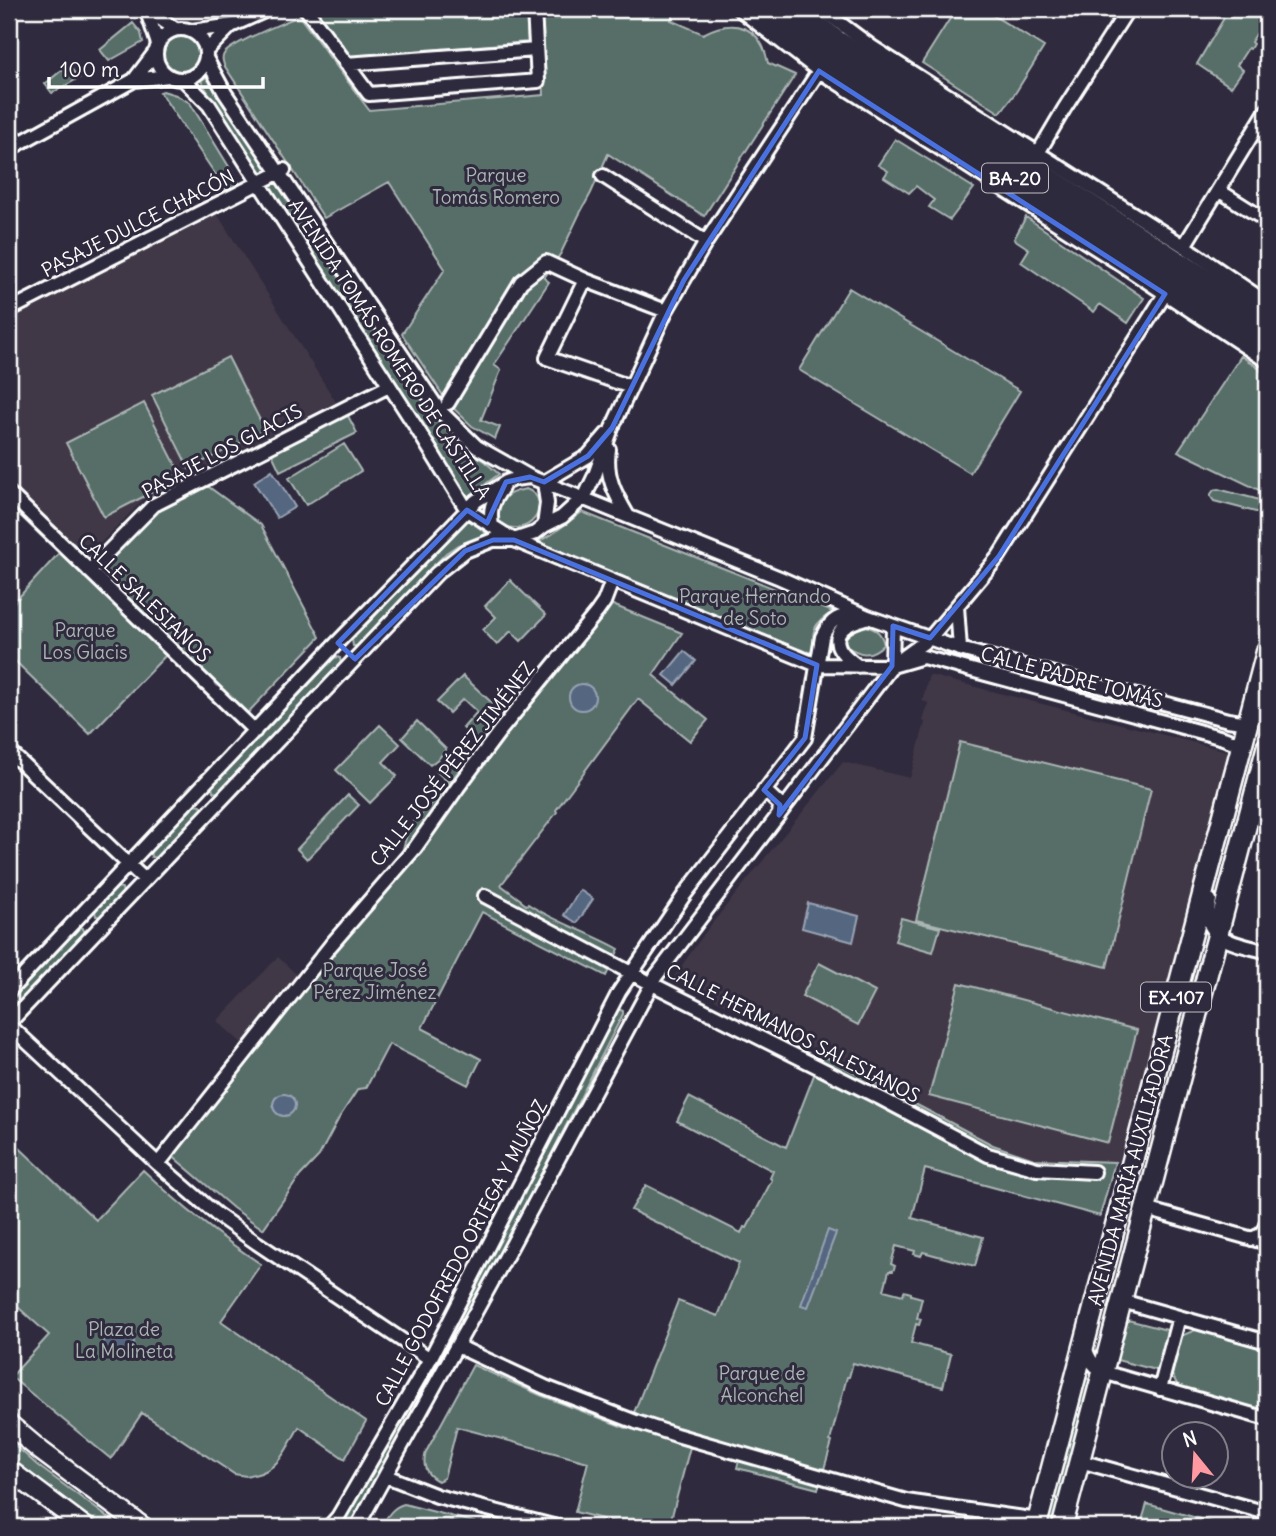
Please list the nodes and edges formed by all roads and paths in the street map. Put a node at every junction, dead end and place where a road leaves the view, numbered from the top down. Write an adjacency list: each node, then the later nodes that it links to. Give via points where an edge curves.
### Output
1 (146, 9): 11 (street); 13 (street)
2 (269, 9): 10 (street)
3 (306, 9): 16 (street)
4 (534, 9): 14 (street)
5 (738, 9): 17 (street)
6 (766, 9): 38 (highway, BA-20, via 828,57)
7 (794, 9): 37 (highway, BA-20, via 848,51)
8 (821, 9): 24 (street)
9 (1128, 9): 24 (street)
10 (233, 25): 12 (street); 15 (street)
11 (176, 29): 12 (street); 13 (street, via 162,37)
12 (192, 31): 15 (street, via 204,43)
13 (157, 47): 18 (street, via 159,66); 20 (street)
14 (536, 50): 16 (street); 16 (street, via 538,81 369,94)
15 (206, 55): 19 (street, via 198,72); 25 (street, AVENIDA TOMÁS ROMERO DE CASTILLA, via 225,93)
16 (346, 64)
17 (819, 71): 30 (street); 33 (street)
18 (169, 76): 19 (street); 20 (street)
19 (183, 79): 27 (street, AVENIDA TOMÁS ROMERO DE CASTILLA, via 209,105)
20 (134, 80): 23 (street)
21 (1267, 110): 28 (street)
22 (9, 130): 23 (street)
23 (14, 146)
24 (1038, 153): 31 (street)
25 (282, 171): 27 (street, PASAJE DULCE CHACÓN); 44 (street, AVENIDA TOMÁS ROMERO DE CASTILLA, via 439,410 477,447)
26 (603, 176): 30 (street)
27 (260, 182): 35 (street, PASAJE DULCE CHACÓN); 40 (street, AVENIDA TOMÁS ROMERO DE CASTILLA)
28 (1218, 190): 29 (street); 31 (street)
29 (1267, 221)
30 (706, 242): 36 (street)
31 (1184, 246): 34 (street)
32 (585, 280): 36 (street); 41 (street, via 547,358); 42 (street, via 546,262 521,282)
33 (1165, 295): 39 (street); 56 (street, via 999,556)
34 (1267, 303)
35 (9, 310)
36 (666, 311): 41 (street)
37 (1267, 321)
38 (1267, 342)
39 (1267, 361)
40 (389, 386): 49 (street, AVENIDA TOMÁS ROMERO DE CASTILLA); 54 (street, PASAJE LOS GLACIS, via 154,505)
41 (631, 387): 43 (street)
42 (447, 402)
43 (612, 428): 46 (street, via 588,456); 48 (street); 50 (street, via 610,481)
44 (530, 477): 45 (street); 46 (street, AVENIDA TOMÁS ROMERO DE CASTILLA)
45 (506, 482): 49 (street); 51 (street, via 494,500)
46 (544, 482): 48 (street, AVENIDA TOMÁS ROMERO DE CASTILLA); 52 (street)
47 (9, 493): 54 (street, CALLE SALESIANOS)
48 (582, 498): 50 (street, AVENIDA TOMÁS ROMERO DE CASTILLA); 52 (street)
49 (467, 510): 51 (street, AVENIDA TOMÁS ROMERO DE CASTILLA); 60 (street)
50 (628, 516): 57 (street, AVENIDA TOMÁS ROMERO DE CASTILLA)
51 (492, 526): 53 (street, AVENIDA TOMÁS ROMERO DE CASTILLA)
52 (544, 526): 53 (street)
53 (514, 540): 55 (street, AVENIDA TOMÁS ROMERO DE CASTILLA); 63 (street, via 493,540 465,551 437,573)
54 (89, 571): 68 (street, CALLE SALESIANOS)
55 (612, 581): 64 (street, AVENIDA TOMÁS ROMERO DE CASTILLA); 90 (street, CALLE JOSÉ PÉREZ JIMÉNEZ, via 597,612 499,732 415,848 331,944)
56 (957, 606): 59 (street); 61 (street)
57 (864, 615): 58 (street, AVENIDA TOMÁS ROMERO DE CASTILLA); 64 (street, CALLE GODOFREDO ORTEGA Y MUÑOZ, via 842,615 828,624); 65 (street, via 844,626 837,642 847,659)
58 (893, 627): 59 (street, AVENIDA TOMÁS ROMERO DE CASTILLA); 66 (street)
59 (930, 638): 61 (street, CALLE PADRE TOMÁS); 66 (street)
60 (338, 643): 63 (street); 68 (street)
61 (960, 649): 67 (street, CALLE PADRE TOMÁS)
62 (1267, 650): 67 (main road, AVENIDA MARÍA AUXILIADORA / EX-107)
63 (355, 659): 74 (street)
64 (817, 665): 65 (street, AVENIDA TOMÁS ROMERO DE CASTILLA); 73 (street, CALLE GODOFREDO ORTEGA Y MUÑOZ, via 805,738)
65 (858, 666): 66 (street, AVENIDA TOMÁS ROMERO DE CASTILLA)
66 (892, 666): 69 (street, CALLE PADRE TOMÁS, via 923,657); 76 (street)
67 (1248, 723): 69 (main road, AVENIDA MARÍA AUXILIADORA / EX-107)
68 (255, 731): 72 (street)
69 (1242, 745): 75 (main road, AVENIDA MARÍA AUXILIADORA / EX-107)
70 (1267, 747): 82 (main road, AVENIDA MARÍA AUXILIADORA / EX-107)
71 (9, 751): 77 (street)
72 (199, 789): 74 (street); 77 (street)
73 (764, 790): 76 (street, via 780,805); 84 (street, CALLE GODOFREDO ORTEGA Y MUÑOZ)
74 (217, 805): 78 (street)
75 (1224, 813): 82 (street, via 1230,824 1207,913 1209,925); 92 (main road, AVENIDA MARÍA AUXILIADORA / EX-107)
76 (779, 815): 85 (street)
77 (129, 864): 78 (street); 80 (street)
78 (145, 880): 81 (street)
79 (485, 896): 84 (street, CALLE HERMANOS SALESIANOS)
80 (80, 917): 81 (street); 86 (street)
81 (95, 933): 89 (street)
82 (1222, 937): 83 (street); 93 (main road, AVENIDA MARÍA AUXILIADORA / EX-107)
83 (1267, 952)
84 (631, 973): 85 (street, CALLE HERMANOS SALESIANOS); 87 (street, CALLE GODOFREDO ORTEGA Y MUÑOZ)
85 (654, 980): 88 (street, CALLE GODOFREDO ORTEGA Y MUÑOZ); 91 (street, CALLE HERMANOS SALESIANOS, via 988,1155 1037,1169)
86 (9, 991)
87 (619, 992): 88 (street); 102 (street, CALLE GODOFREDO ORTEGA Y MUÑOZ)
88 (641, 1004): 101 (street, CALLE GODOFREDO ORTEGA Y MUÑOZ)
89 (9, 1024): 90 (street)
90 (158, 1164): 102 (street, via 216,1214)
91 (1094, 1172)
92 (1120, 1209): 93 (main road); 100 (main road, AVENIDA MARÍA AUXILIADORA / EX-107)
93 (1146, 1209): 95 (street); 97 (main road, AVENIDA MARÍA AUXILIADORA / EX-107)
94 (1267, 1222): 95 (street, via 1264,1231)
95 (1252, 1239): 96 (street)
96 (1267, 1243)
97 (1122, 1301): 98 (street); 103 (main road, AVENIDA MARÍA AUXILIADORA / EX-107)
98 (1179, 1317): 99 (street); 104 (street)
99 (1267, 1342)
100 (1084, 1344): 103 (street, via 1087,1356); 111 (main road, AVENIDA MARÍA AUXILIADORA / EX-107)
101 (457, 1346): 109 (street, CALLE GODOFREDO ORTEGA Y MUÑOZ); 111 (street, via 545,1387 676,1435 906,1501)
102 (430, 1359): 114 (street, CALLE GODOFREDO ORTEGA Y MUÑOZ)
103 (1103, 1372): 104 (street); 107 (main road, AVENIDA MARÍA AUXILIADORA / EX-107)
104 (1160, 1388): 105 (street)
105 (1267, 1419)
106 (9, 1423): 113 (main road)
107 (1080, 1461): 110 (street); 117 (main road, AVENIDA MARÍA AUXILIADORA / EX-107)
108 (9, 1470): 112 (main road)
109 (386, 1476): 115 (street, CALLE GODOFREDO ORTEGA Y MUÑOZ); 116 (street, via 437,1496)
110 (1267, 1513)
111 (1037, 1523)
112 (85, 1527)
113 (142, 1527)
114 (330, 1527)
115 (357, 1527)
116 (557, 1527)
117 (1062, 1527)

